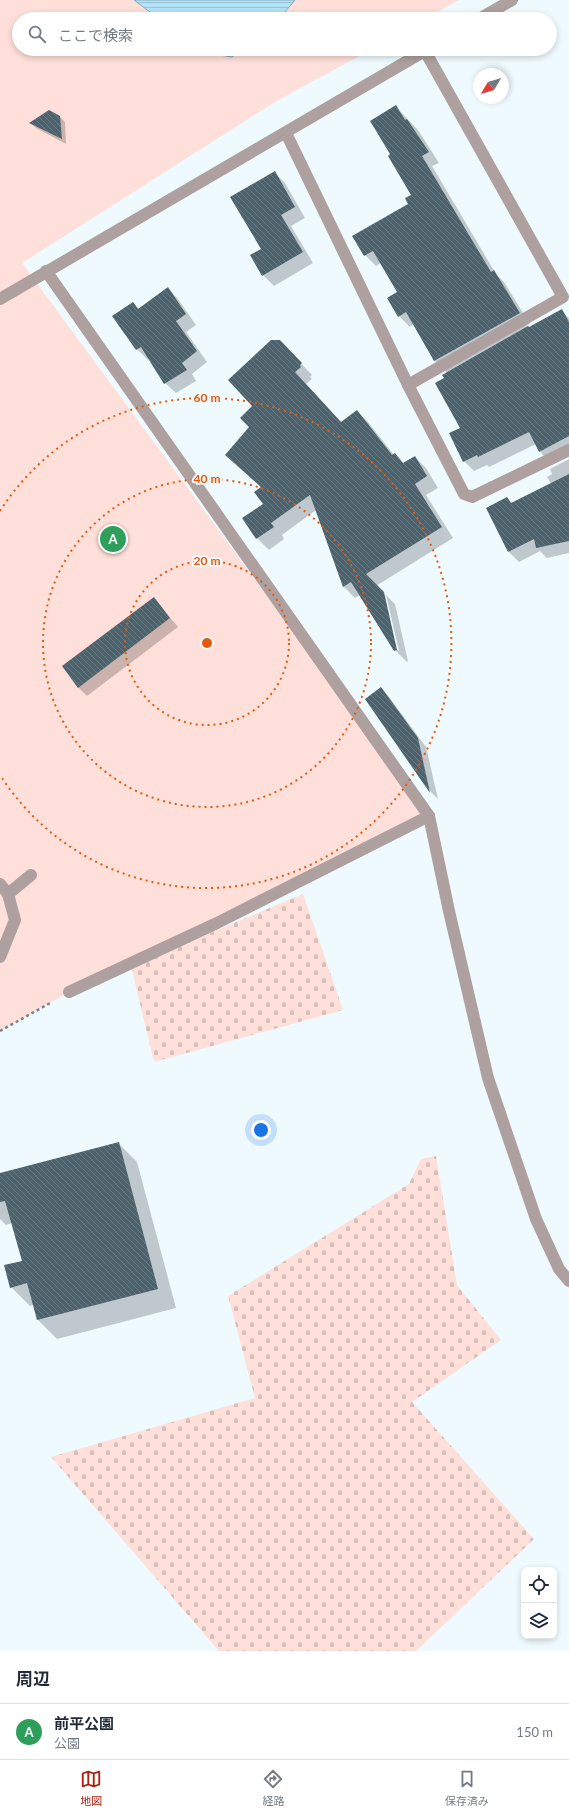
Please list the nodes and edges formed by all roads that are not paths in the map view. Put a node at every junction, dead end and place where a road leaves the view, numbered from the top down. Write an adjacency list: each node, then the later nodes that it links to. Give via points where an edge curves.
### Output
1 (512, 0): 2 (street)
2 (491, 12)
3 (416, 56): 5 (street)
4 (429, 56): 8 (street, via 563,297)
5 (286, 133): 6 (street); 8 (street)
6 (46, 271): 7 (street); 10 (street)
7 (0, 299)
8 (408, 385): 9 (street, via 464,494 472,497)
9 (569, 450)
10 (429, 816): 14 (street, via 217,923); 15 (street, via 488,1078 536,1219 559,1269)
11 (32, 875): 12 (street)
12 (4, 889): 13 (street, via 15,920)
13 (0, 957)
14 (70, 992)
15 (569, 1281)

